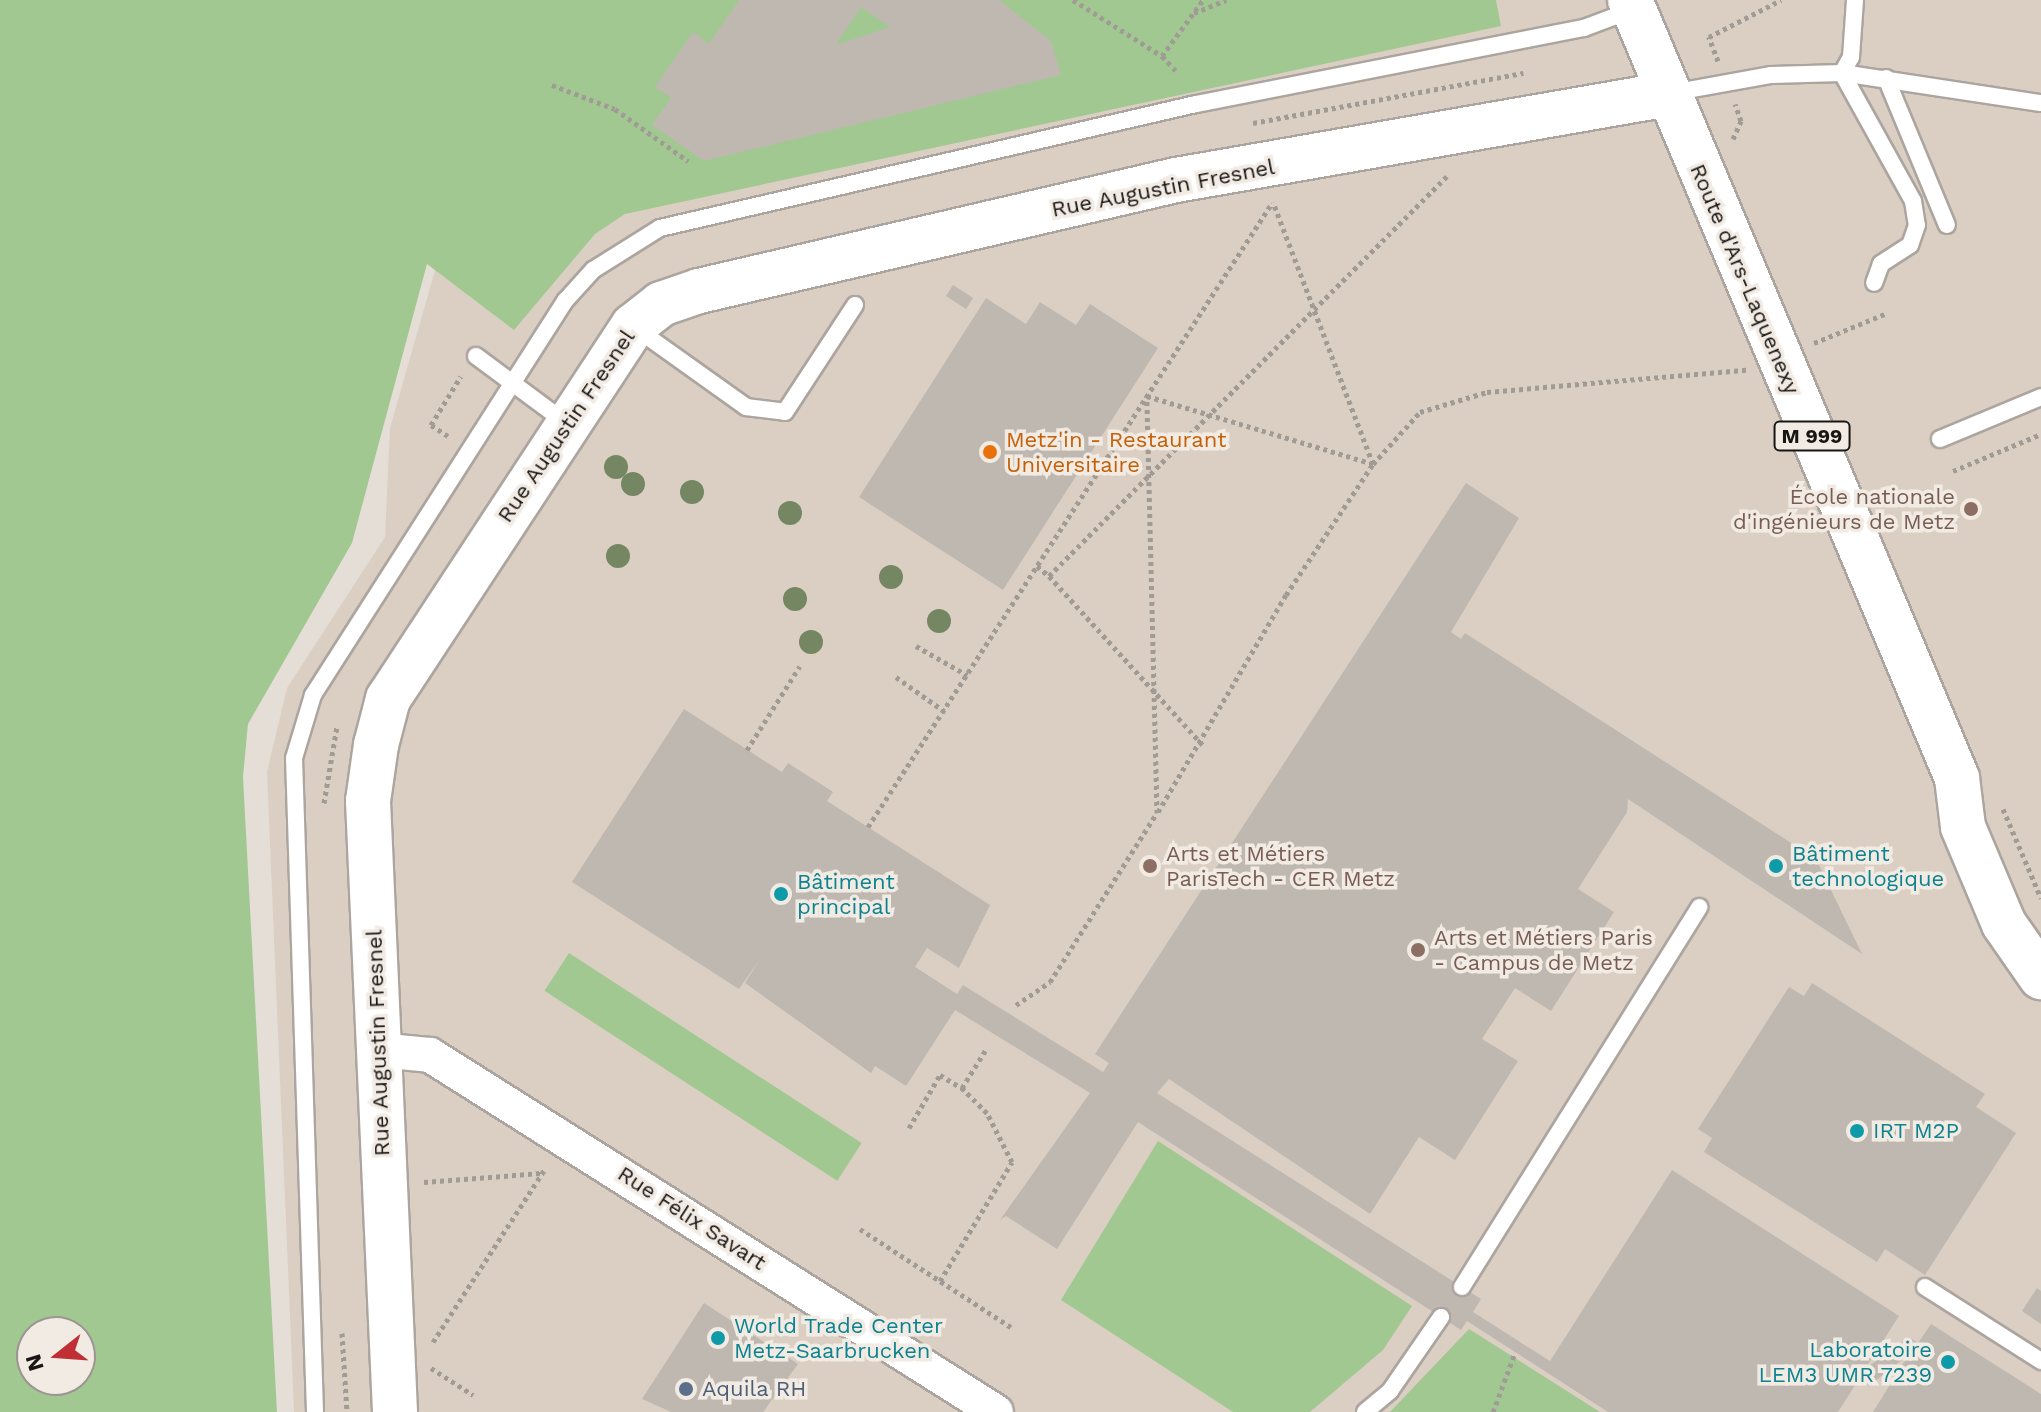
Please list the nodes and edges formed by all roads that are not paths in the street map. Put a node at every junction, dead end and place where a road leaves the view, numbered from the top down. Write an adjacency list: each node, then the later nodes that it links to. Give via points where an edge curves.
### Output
1 (1855, 0): 3 (lane, via 1851,57)
2 (1638, 3): 5 (street, Route d'Ars-Laquenexy / M 999); 12 (lane, via 1584,28 1196,104 660,228 593,270)
3 (1842, 73): 4 (lane); 5 (lane, via 1771,75); 8 (lane, via 1913,201 1917,225 1910,245 1881,264)
4 (1886, 78): 6 (lane); 7 (lane)
5 (1668, 94): 10 (street, Rue Augustin Fresnel, via 1161,184 699,291 661,304); 17 (street, Route d'Ars-Laquenexy / M 999, via 1957,778 1989,816 2032,914)
6 (2041, 103)
7 (1947, 225)
8 (1874, 283)
9 (855, 305): 10 (lane, via 785,412 746,407)
10 (633, 326): 14 (street, Rue Augustin Fresnel)
11 (476, 356): 12 (lane)
12 (510, 384): 14 (lane); 23 (lane, via 313,695 294,758)
13 (2041, 397): 15 (lane)
14 (565, 422): 18 (street, Rue Augustin Fresnel, via 388,699 368,801)
15 (1940, 439)
16 (1699, 907): 19 (lane)
17 (2039, 973)
18 (379, 1050): 24 (street, Rue Augustin Fresnel, via 384,1186 406,1361); 25 (street, Rue Félix Savart, via 430,1055)
19 (1462, 1287)
20 (1925, 1287): 22 (lane)
21 (1441, 1317): 26 (lane, via 1390,1391)
22 (2041, 1361)
23 (315, 1412)
24 (395, 1412)
25 (996, 1412)
26 (1365, 1412)

